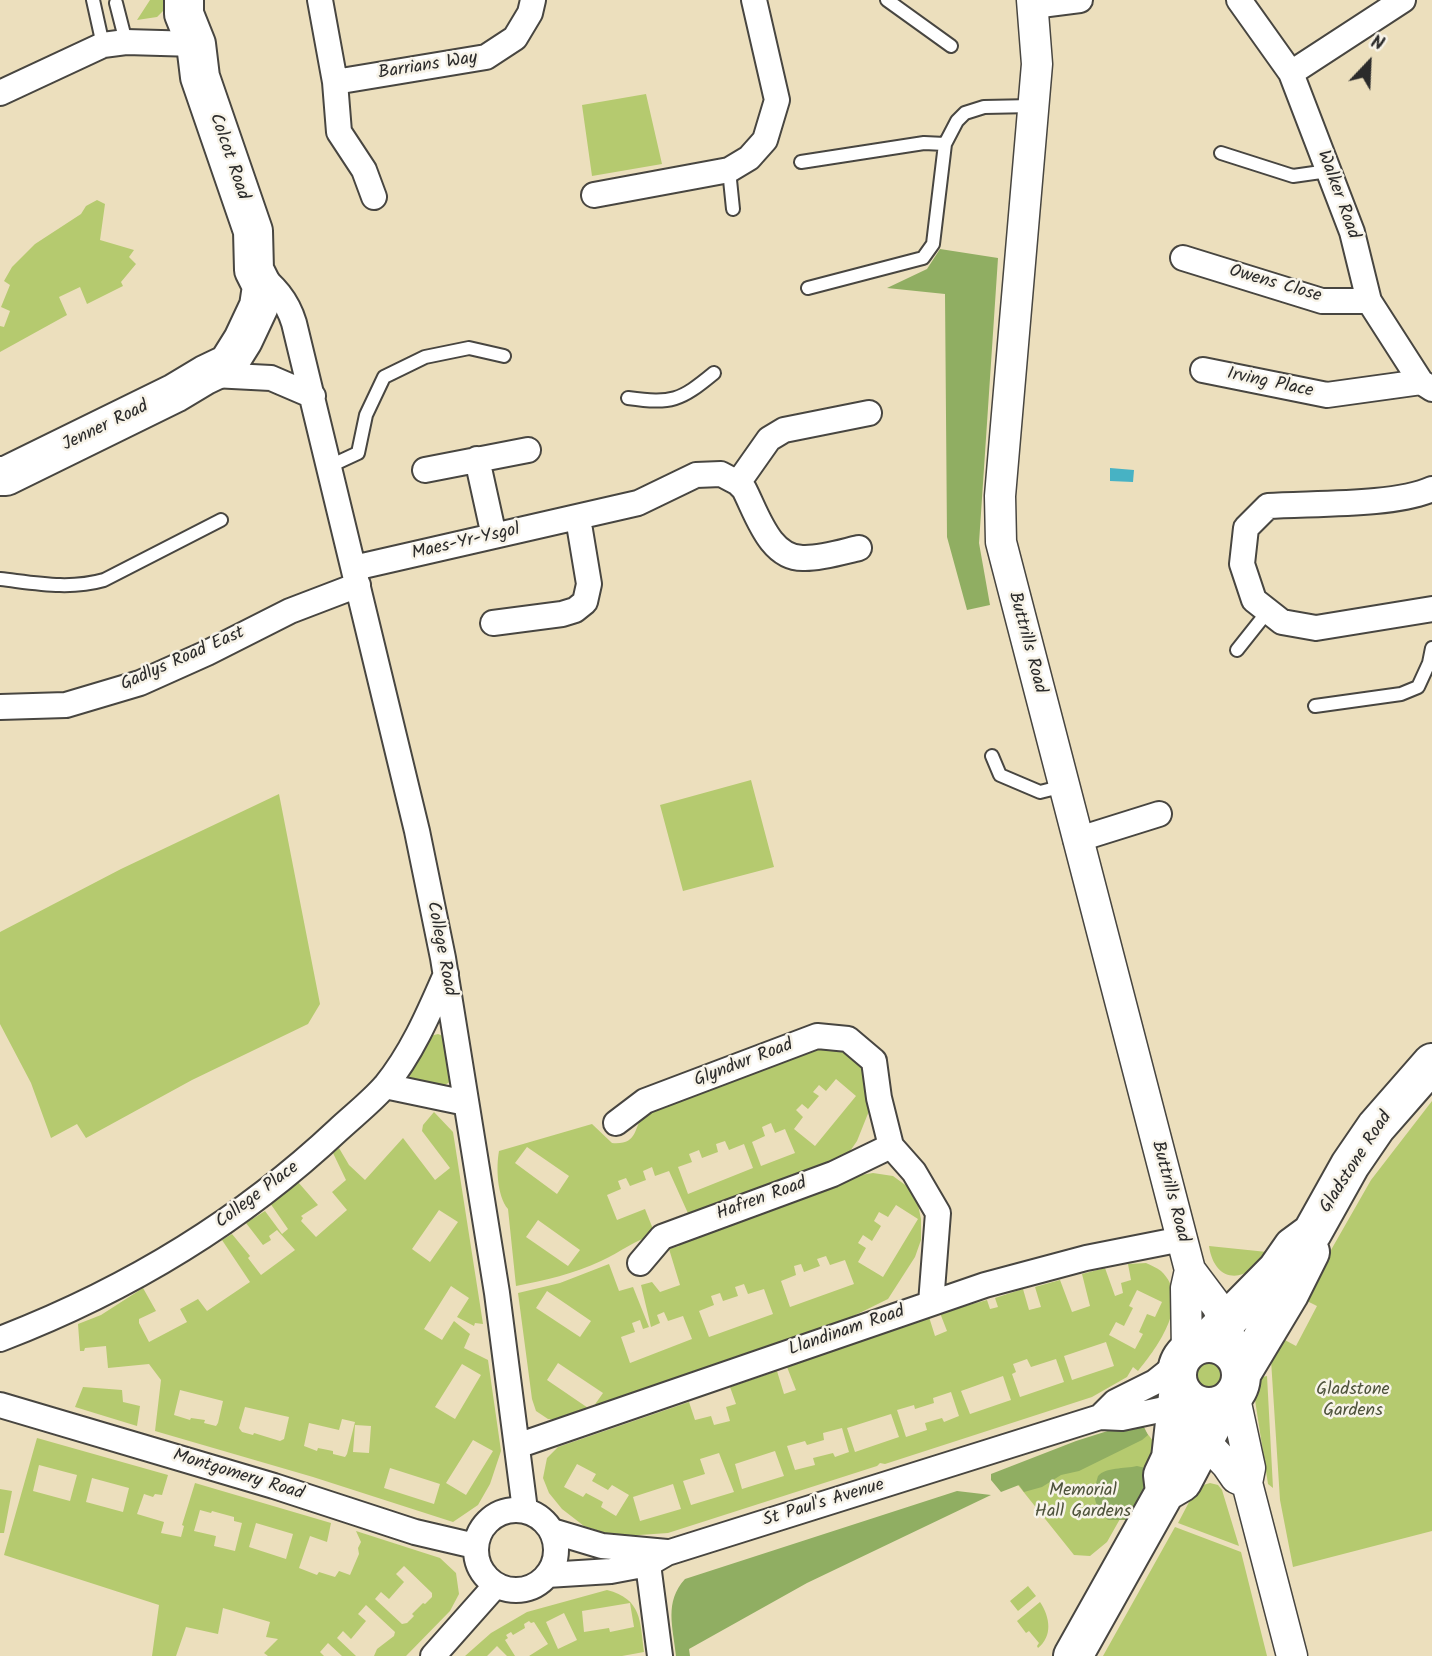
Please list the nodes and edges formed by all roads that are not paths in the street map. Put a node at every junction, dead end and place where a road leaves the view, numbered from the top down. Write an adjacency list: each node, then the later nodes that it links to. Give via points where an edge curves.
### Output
1 (93, 0): 13 (lane)
2 (184, 0): 14 (main road, Colcot Road, via 184,14)
3 (208, 0): 14 (main road, Colcot Road)
4 (320, 0): 17 (street)
5 (533, 0): 17 (street, Barrians Way, via 515,37 486,57)
6 (754, 0): 23 (street, via 777,100 765,139 748,159)
7 (887, 0): 15 (lane)
8 (1080, 0): 12 (street)
9 (1239, 0): 16 (street, Walker Road)
10 (116, 2): 13 (lane)
11 (1396, 2): 16 (street)
12 (1032, 3): 19 (street, Buttrills Road, via 1037,47)
13 (114, 43): 14 (street); 18 (street)
14 (196, 44): 29 (main road, Colcot Road, via 200,77 249,216)
15 (951, 46)
16 (1291, 73): 24 (street, Walker Road)
17 (335, 82): 26 (street, via 339,132 364,170)
18 (0, 93)
19 (1033, 106): 20 (lane, via 984,107 965,113); 61 (street, Buttrills Road, via 999,521 1004,562)
20 (945, 145): 22 (lane, via 924,143); 30 (lane, via 933,244 923,258)
21 (1221, 153): 24 (lane, via 1293,176)
22 (802, 162)
23 (729, 170): 25 (street); 27 (lane)
24 (1328, 171): 31 (street, Walker Road, via 1352,232)
25 (594, 195)
26 (374, 197)
27 (733, 209)
28 (1183, 258): 31 (street, Owens Close, via 1322,301)
29 (254, 270): 35 (main road, via 243,279 226,327 208,356); 37 (street, College Road, via 278,290 291,313)
30 (808, 288)
31 (1369, 300): 36 (street, Walker Road)
32 (504, 356): 42 (lane, via 469,348 425,357 384,377 366,415 358,453)
33 (1203, 370): 36 (street, Irving Place, via 1327,396)
34 (714, 373): 38 (lane, via 686,396 659,402)
35 (205, 374): 37 (street, via 271,378); 44 (main road, Jenner Road)
36 (1427, 386)
37 (313, 396): 42 (street, College Road)
38 (628, 398)
39 (869, 413): 45 (street, via 783,430 769,439)
40 (528, 450): 41 (street)
41 (477, 459): 43 (street); 49 (street)
42 (330, 466): 51 (street, College Road)
43 (425, 470)
44 (2, 478)
45 (738, 483): 47 (street, Maes-Yr-Ysgol, via 721,474 696,475 650,499); 50 (street, via 780,550 803,559)
46 (1432, 489): 54 (street, via 1387,499 1268,506 1246,528 1242,564 1254,600)
47 (578, 518): 49 (street, Maes-Yr-Ysgol); 55 (street, via 589,584 585,602 562,614)
48 (221, 520): 52 (lane, via 84,586)
49 (495, 536): 51 (street, Maes-Yr-Ysgol)
50 (859, 548)
51 (356, 577): 58 (street, Gadlys Road East, via 140,683 66,705); 64 (street, College Road)
52 (0, 579)
53 (1432, 609): 54 (street, via 1316,628 1282,622)
54 (1268, 611): 57 (lane)
55 (493, 623)
56 (1432, 648): 59 (lane, via 1418,687 1401,694)
57 (1237, 650)
58 (0, 706)
59 (1315, 706)
60 (992, 756): 61 (lane, via 1000,775 1040,792)
61 (1064, 786): 63 (street, Buttrills Road)
62 (1159, 814): 63 (street)
63 (1076, 840): 71 (street, Buttrills Road)
64 (446, 974): 66 (street, College Place, via 424,1024); 67 (street, College Road)
65 (1432, 1063): 70 (main road, Gladstone Road, via 1362,1147)
66 (385, 1086): 67 (street); 75 (street, College Place, via 283,1179 202,1238 54,1319)
67 (466, 1103): 79 (street, College Road)
68 (616, 1123): 69 (street, Glyndwr Road, via 645,1101 817,1036 848,1039 874,1060)
69 (891, 1146): 72 (street, Hafren Road, via 833,1174 662,1237); 74 (street, via 914,1172 938,1213)
70 (1312, 1233): 76 (main road, Gladstone Road, via 1293,1247); 76 (main road, Gladstone Road, via 1310,1256)
71 (1182, 1239): 73 (street, Buttrills Road); 74 (street, Llandinam Road, via 1086,1258)
72 (640, 1263)
73 (1190, 1270): 76 (street, Buttrills Road); 76 (street, Buttrills Road, via 1186,1288)
74 (931, 1303): 79 (street, Llandinam Road)
75 (0, 1339)
76 (1207, 1381): 78 (street, St Paul's Avenue, via 1122,1418); 78 (street, St Paul's Avenue, via 1146,1387 1115,1402); 80 (street, Buttrills Road, via 1250,1468); 80 (street, Buttrills Road, via 1212,1450 1236,1478); 89 (main road, Gladstone Road, via 1163,1475 1165,1492)
77 (0, 1405): 83 (street, Montgomery Road, via 415,1532)
78 (1100, 1417): 84 (street, St Paul's Avenue)
79 (517, 1446): 81 (street, College Road)
80 (1247, 1483): 90 (street, Buttrills Road)
81 (525, 1510): 82 (street, via 536,1514); 83 (street, via 511,1509 486,1521)
82 (552, 1531): 84 (street); 85 (street, via 556,1554)
83 (475, 1546): 86 (street, via 480,1569)
84 (657, 1559): 85 (street, St Paul's Avenue, via 611,1571); 88 (street)
85 (547, 1575): 86 (street, via 523,1589)
86 (496, 1585): 87 (street)
87 (433, 1656)
88 (660, 1656)
89 (1073, 1656)
90 (1292, 1656)

